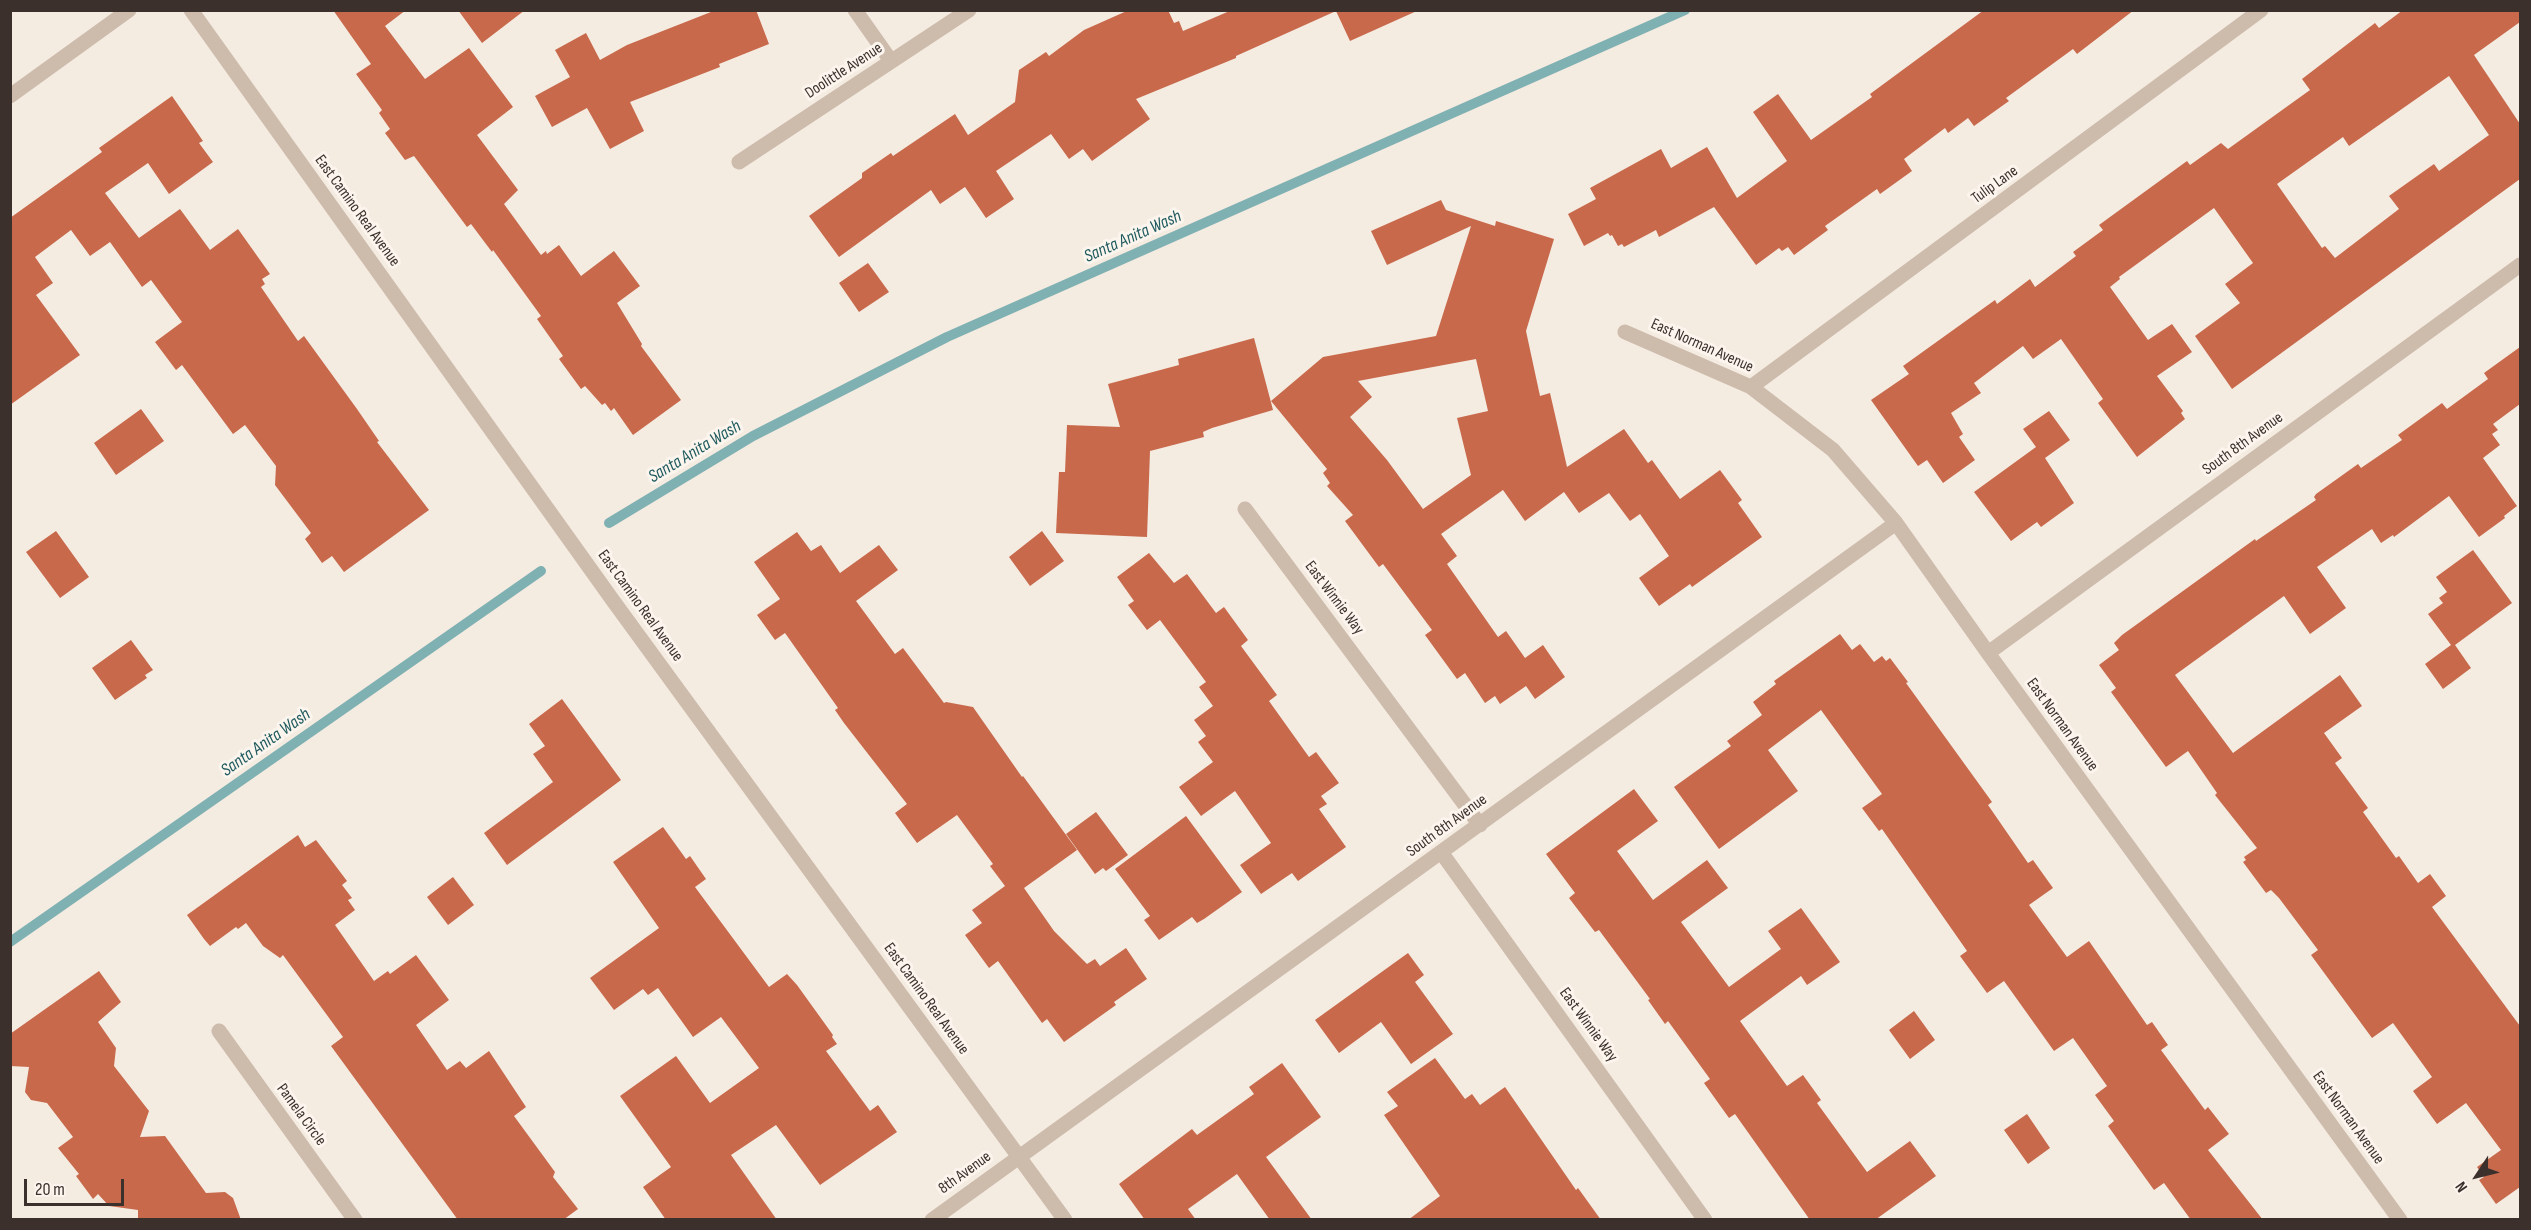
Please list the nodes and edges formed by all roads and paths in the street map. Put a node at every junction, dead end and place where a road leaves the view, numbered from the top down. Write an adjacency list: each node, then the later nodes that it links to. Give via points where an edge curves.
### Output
1 (129, 10): 7 (street)
2 (191, 10): 18 (street, East Camino Real Avenue, via 621,611)
3 (855, 10): 6 (street)
4 (969, 10): 6 (street, Doolittle Avenue)
5 (2261, 10): 11 (street, Tulip Lane)
6 (891, 61): 8 (street, Doolittle Avenue)
7 (10, 96)
8 (739, 162)
9 (2520, 265): 14 (street, South 8th Avenue)
10 (1625, 332): 11 (street, East Norman Avenue)
11 (1751, 387): 13 (street, East Norman Avenue, via 1833,450)
12 (1245, 509): 15 (street, East Winnie Way)
13 (1896, 523): 14 (street, East Norman Avenue); 15 (street, South 8th Avenue)
14 (1988, 653): 23 (street, East Norman Avenue)
15 (1479, 825): 16 (street, South 8th Avenue)
16 (1442, 852): 18 (street, South 8th Avenue); 22 (street, East Winnie Way)
17 (219, 1031): 19 (street, Pamela Circle)
18 (1019, 1157): 20 (street, 8th Avenue); 21 (street, East Camino Real Avenue)
19 (355, 1220)
20 (932, 1220)
21 (1065, 1220)
22 (1705, 1220)
23 (2400, 1220)

